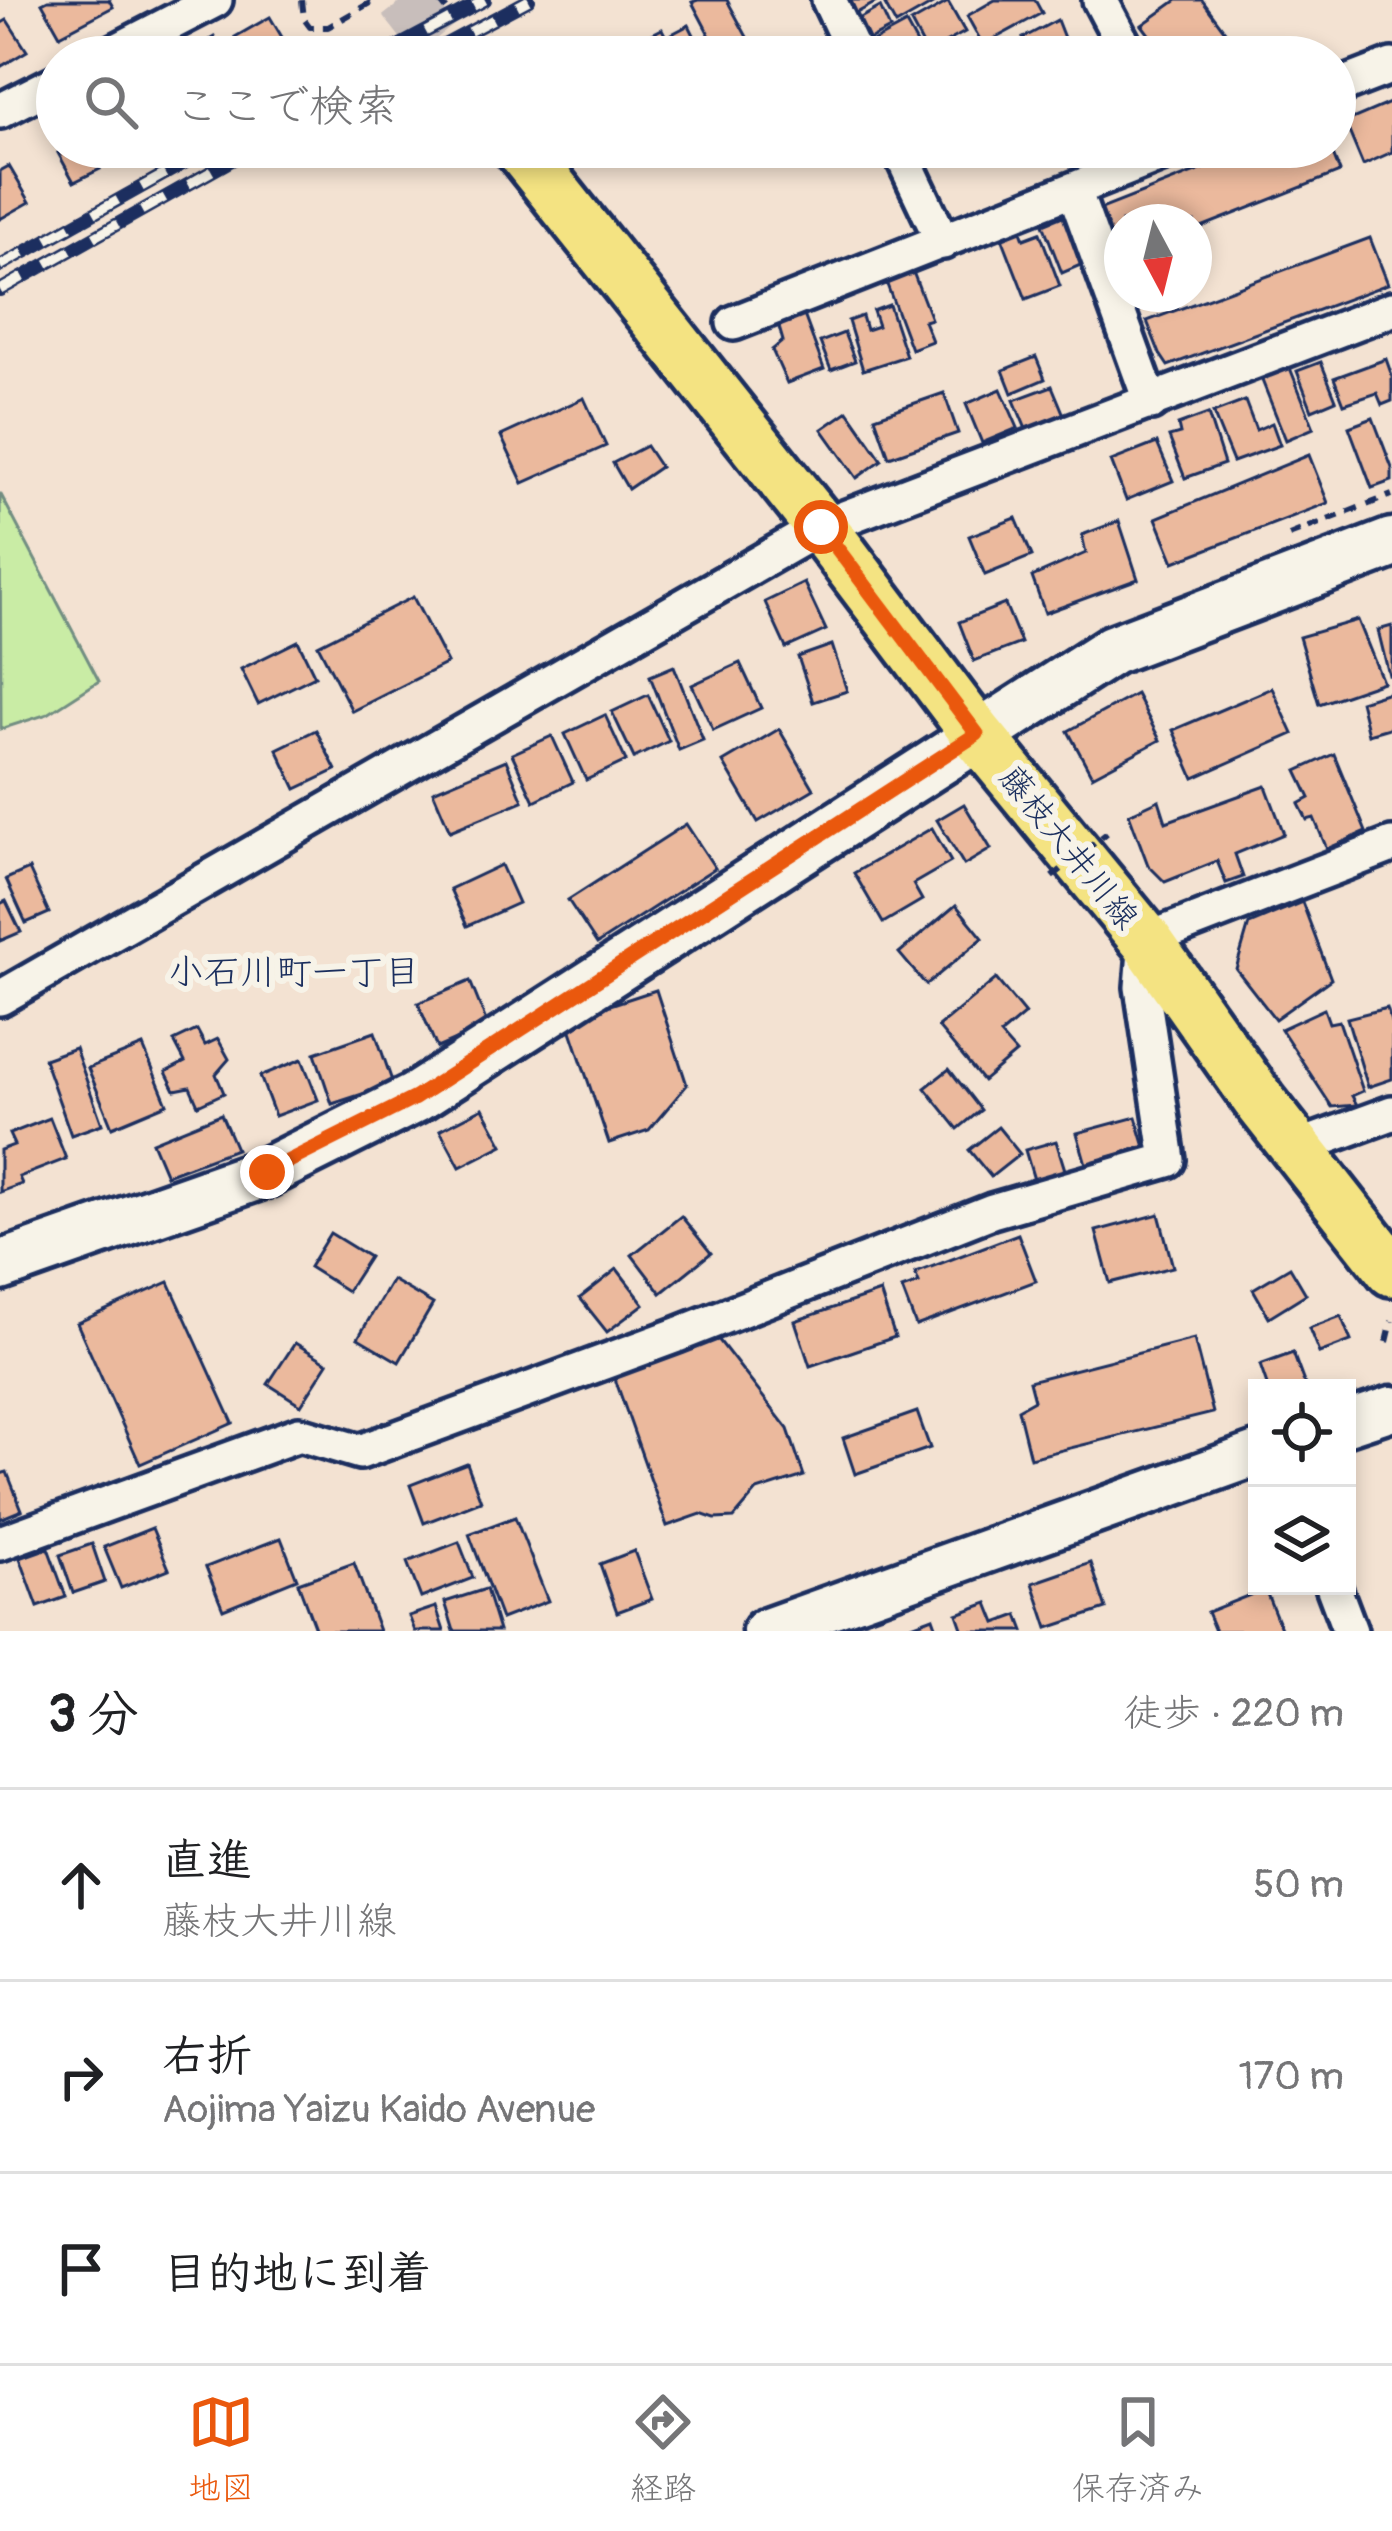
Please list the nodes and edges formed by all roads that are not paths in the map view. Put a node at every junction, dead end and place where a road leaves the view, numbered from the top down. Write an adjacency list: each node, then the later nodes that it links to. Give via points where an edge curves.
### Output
1 (215, 0): 4 (street)
2 (829, 0): 5 (street)
3 (1100, 0): 6 (street)
4 (146, 36)
5 (846, 36)
6 (1119, 36)
7 (1392, 66): 8 (street)
8 (1356, 80)
9 (36, 93): 10 (street)
10 (0, 111)
11 (536, 168): 19 (main road, 藤枝大井川線)
12 (908, 168): 15 (street)
13 (1128, 168): 14 (street)
14 (1074, 190): 15 (street); 18 (street)
15 (943, 242): 17 (street)
16 (1392, 309): 18 (street)
17 (734, 323)
18 (1150, 403): 19 (street)
19 (821, 527): 21 (main road, 藤枝大井川線); 24 (street)
20 (1392, 543): 21 (main road, via 1112,650)
21 (977, 734): 23 (main road, 藤枝大井川線); 27 (main road, via 415,1098 267,1172)
22 (1392, 844): 23 (street)
23 (1146, 940): 26 (main road, 藤枝大井川線); 32 (street, via 1142,987 1168,1160 992,1211 360,1452 299,1434)
24 (0, 998)
25 (1392, 1113): 26 (street)
26 (1299, 1147): 28 (main road, 藤枝大井川線)
27 (0, 1266)
28 (1392, 1270)
29 (1392, 1408): 30 (street)
30 (1356, 1420)
31 (1248, 1457): 34 (street)
32 (0, 1543)
33 (1336, 1595): 35 (street)
34 (764, 1631)
35 (1350, 1631)

